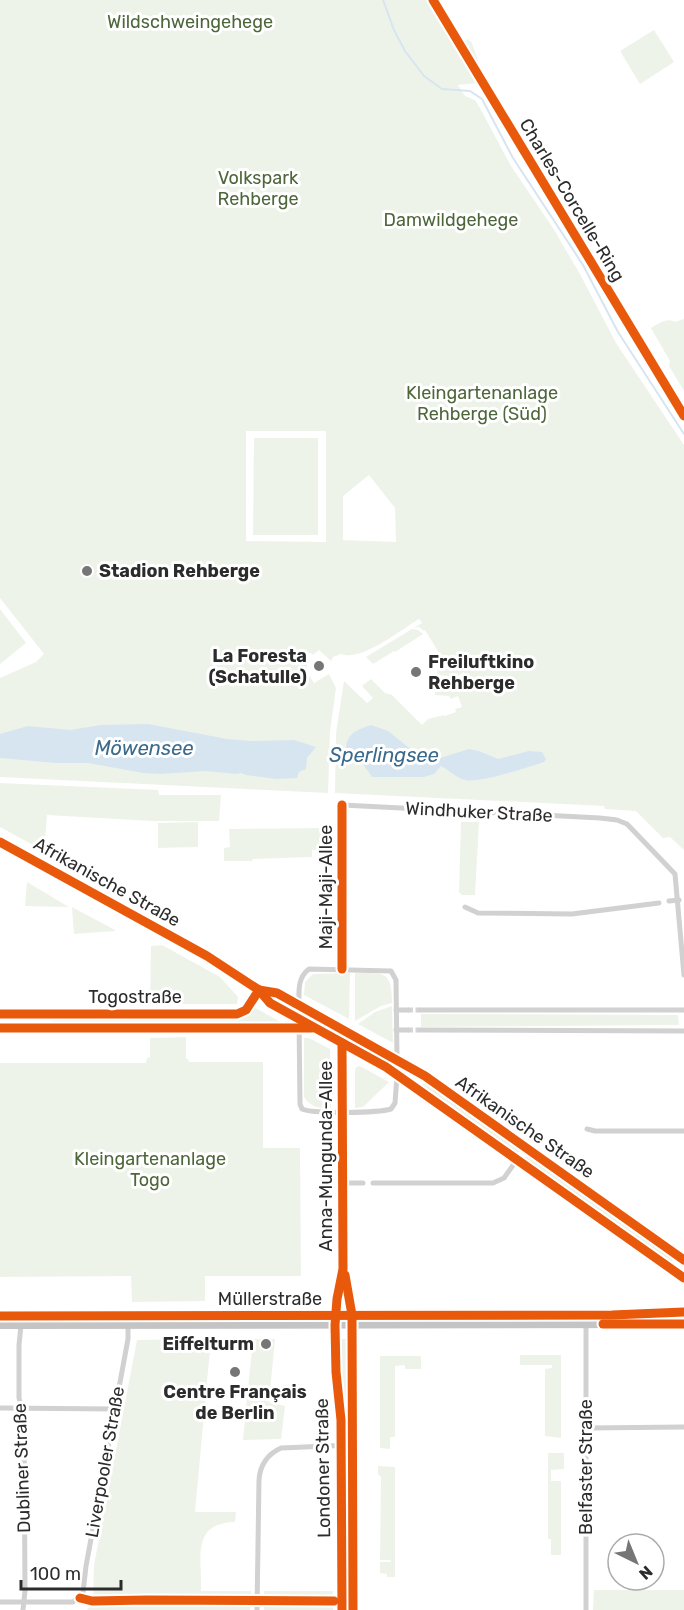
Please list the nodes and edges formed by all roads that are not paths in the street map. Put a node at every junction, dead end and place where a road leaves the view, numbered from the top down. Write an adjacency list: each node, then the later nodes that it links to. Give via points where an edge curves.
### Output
1 (434, 0): 2 (street, Charles-Corcelle-Ring)
2 (684, 416)
3 (342, 805): 5 (street, Windhuker Straße, via 617,820 627,824 672,870); 9 (street, Maji-Maji-Allee)
4 (0, 842): 11 (street, Afrikanische Straße, via 207,956)
5 (679, 900): 6 (street); 10 (street)
6 (669, 901)
7 (658, 903): 8 (street, via 572,914 478,914)
8 (465, 907)
9 (342, 969): 12 (street, via 305,971 300,980); 13 (street, via 391,970 396,980)
10 (684, 975)
11 (259, 990): 12 (street, Afrikanische Straße, via 277,993); 18 (street, Togostraße, via 246,1010 237,1014); 19 (street, Afrikanische Straße, via 270,1003)
12 (299, 1005): 19 (street); 24 (street, Afrikanische Straße)
13 (396, 1010): 14 (street); 25 (street)
14 (408, 1010)
15 (420, 1010): 16 (street)
16 (684, 1010)
17 (0, 1014): 18 (street, Togostraße)
18 (47, 1014): 21 (street)
19 (299, 1019): 22 (street); 23 (street, Afrikanische Straße)
20 (0, 1028): 21 (street, Togostraße)
21 (47, 1028): 22 (street, Togostraße)
22 (300, 1028): 23 (street, Togostraße); 34 (street, via 302,1109)
23 (313, 1028): 29 (street, Afrikanische Straße)
24 (343, 1029): 29 (street); 30 (street, Afrikanische Straße)
25 (396, 1030): 26 (street); 30 (street)
26 (408, 1030)
27 (420, 1030): 28 (street)
28 (684, 1031)
29 (342, 1043): 31 (street, Afrikanische Straße); 34 (street, Anna-Mungunda-Allee)
30 (397, 1059): 31 (street); 32 (street, Afrikanische Straße)
31 (397, 1076): 33 (street, Afrikanische Straße); 34 (street, via 391,1109)
32 (424, 1076): 33 (street); 37 (street, Afrikanische Straße)
33 (416, 1089): 38 (street, Afrikanische Straße)
34 (343, 1112): 39 (street, Anna-Mungunda-Allee)
35 (587, 1129): 36 (street)
36 (684, 1131)
37 (526, 1148): 38 (street, Afrikanische Straße); 42 (street, Afrikanische Straße)
38 (516, 1161): 41 (street, via 504,1178 493,1183); 44 (street, Afrikanische Straße)
39 (343, 1183): 40 (street); 43 (street, Anna-Mungunda-Allee)
40 (363, 1183)
41 (373, 1183)
42 (684, 1261): 44 (street, Afrikanische Straße)
43 (343, 1269): 48 (street, Anna-Mungunda-Allee); 49 (street, Anna-Mungunda-Allee)
44 (676, 1272): 45 (street, Afrikanische Straße)
45 (684, 1278)
46 (684, 1312): 49 (main road, Müllerstraße)
47 (0, 1316): 48 (main road, Müllerstraße)
48 (335, 1320): 49 (main road, Müllerstraße); 54 (main road, Müllerstraße); 61 (street, Londoner Straße)
49 (352, 1320): 50 (main road, Müllerstraße); 60 (street, Londoner Straße)
50 (586, 1324): 51 (main road, Müllerstraße); 59 (street, Belfaster Straße)
51 (684, 1324)
52 (0, 1325): 53 (main road, Müllerstraße)
53 (21, 1325): 54 (main road, Müllerstraße); 56 (street, Dubliner Straße)
54 (128, 1325): 57 (street, Liverpooler Straße)
55 (0, 1408): 56 (street)
56 (22, 1408): 57 (street); 63 (street, Dubliner Straße)
57 (114, 1409): 63 (street, Liverpooler Straße, via 83,1593 73,1602)
58 (684, 1427): 59 (street)
59 (586, 1428): 68 (street, Belfaster Straße)
60 (352, 1445): 61 (street); 67 (street, Londoner Straße)
61 (341, 1446): 65 (street, via 281,1448 262,1465); 66 (street, Londoner Straße)
62 (0, 1602): 63 (street)
63 (23, 1603): 64 (street, Dubliner Straße)
64 (23, 1610)
65 (257, 1610)
66 (342, 1610)
67 (353, 1610)
68 (586, 1610)

